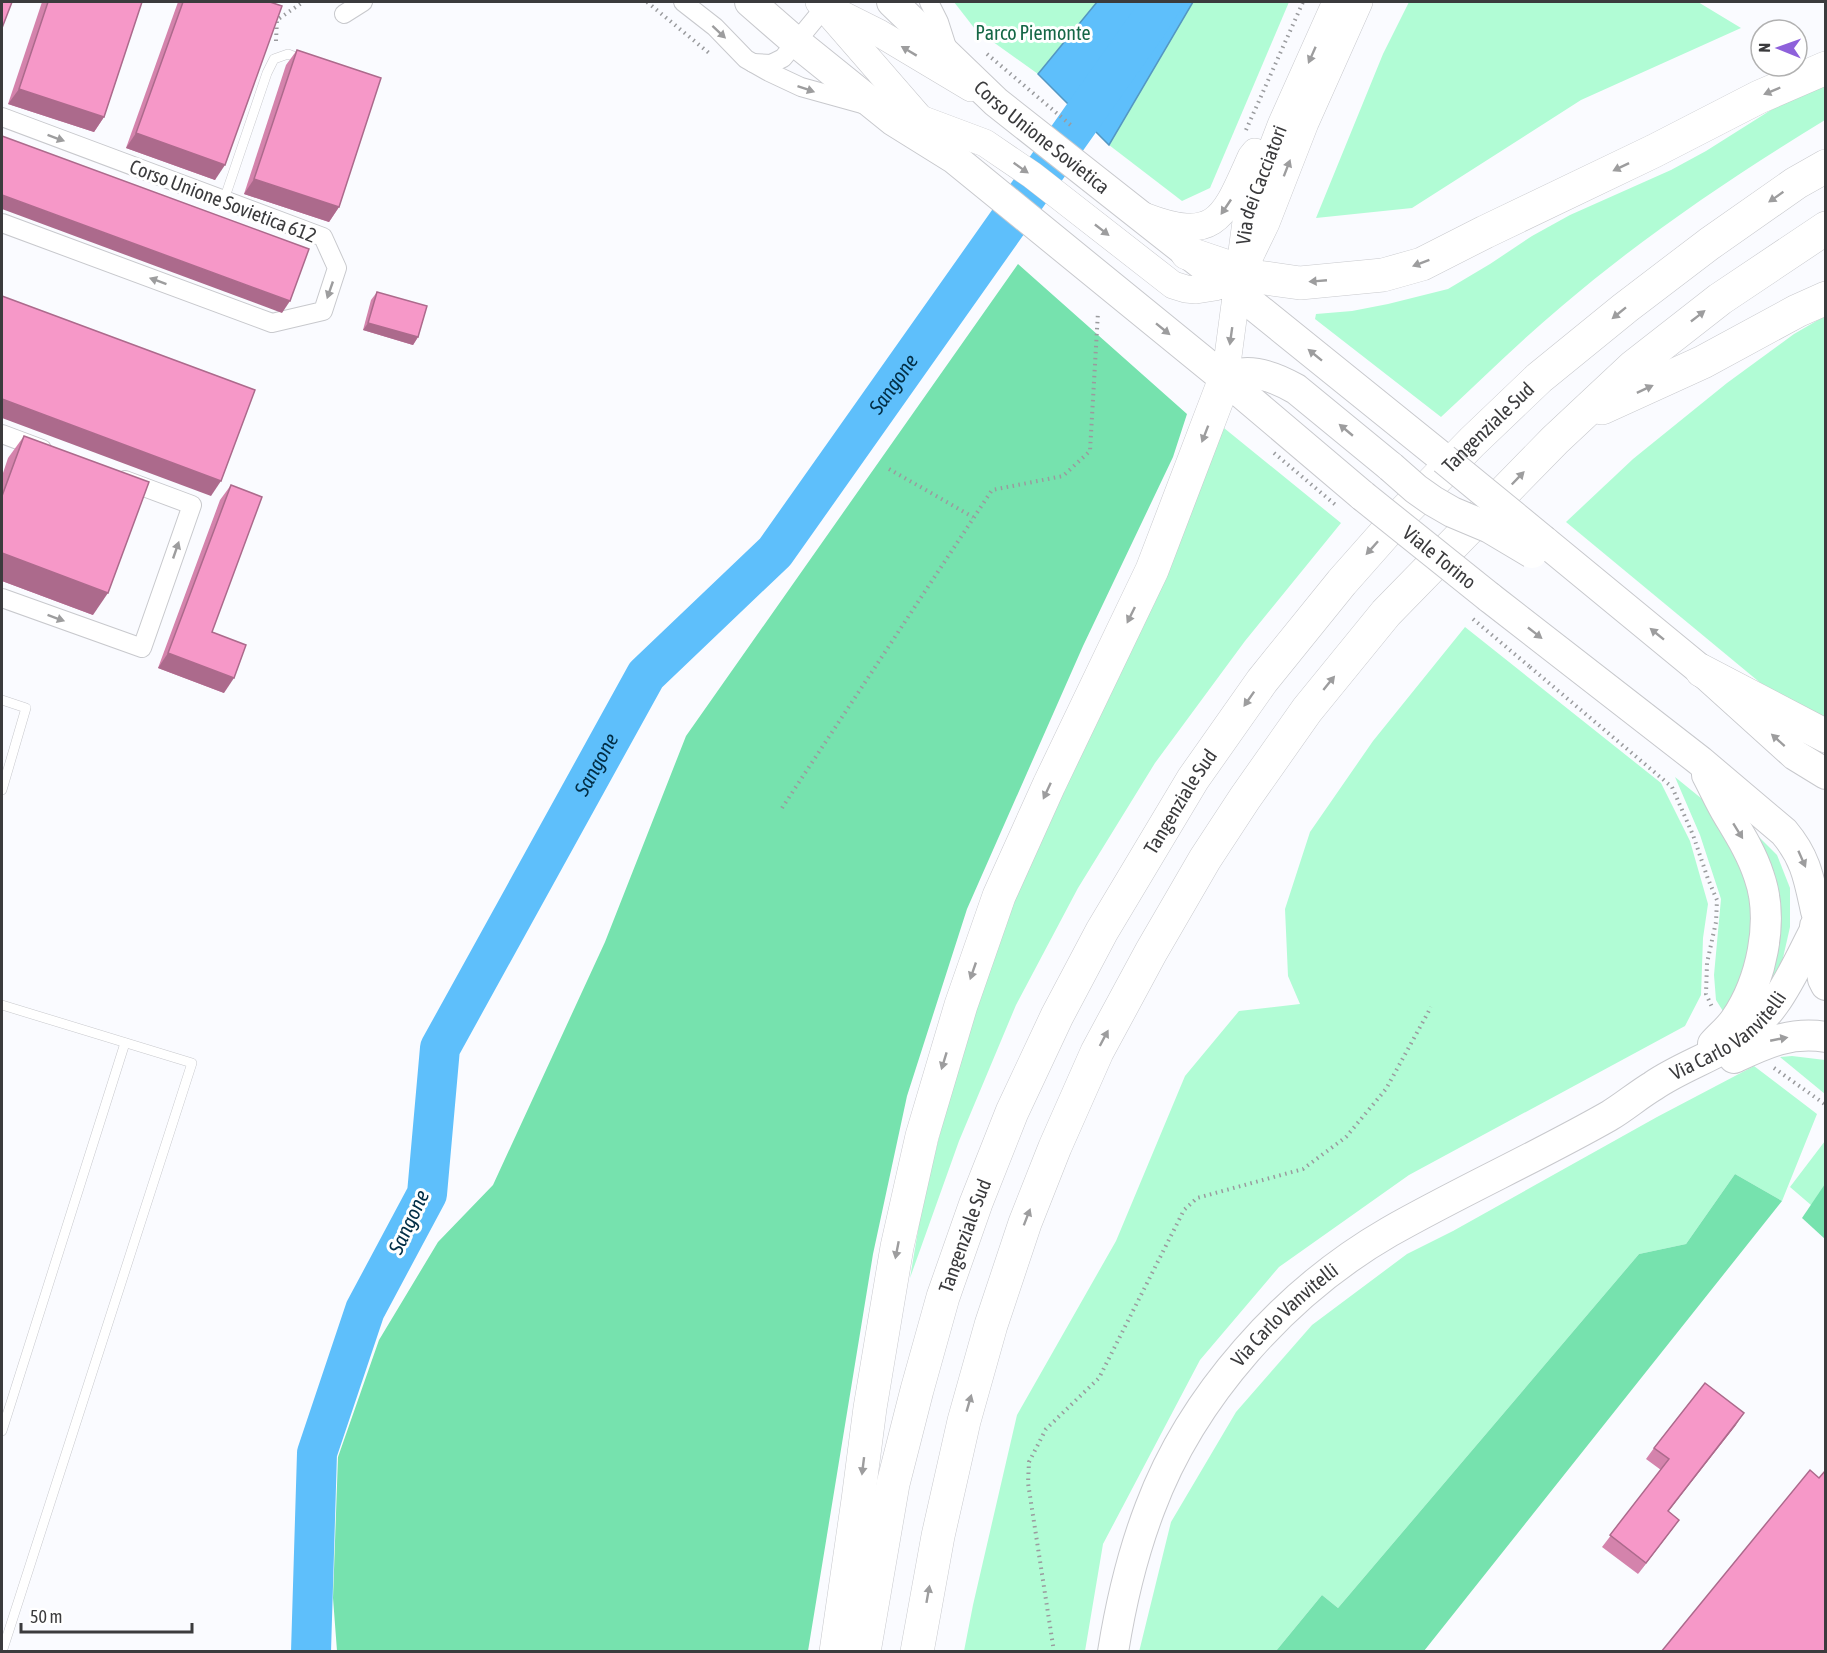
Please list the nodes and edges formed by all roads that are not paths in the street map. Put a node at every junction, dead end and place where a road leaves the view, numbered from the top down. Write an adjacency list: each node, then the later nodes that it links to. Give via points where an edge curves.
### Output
1 (363, 2): 9 (street)
2 (683, 2): 13 (street, one-way to 13)
3 (750, 2): 10 (main road)
4 (892, 2): 11 (main road, Corso Unione Sovietica)
5 (929, 2): 11 (street, Corso Unione Sovietica)
6 (1336, 2): 19 (street, Via dei Cacciatori, one-way to 19)
7 (1359, 2): 27 (street, Via dei Cacciatori, one-way to 7)
8 (824, 3): 10 (street); 16 (street, one-way to 8); 18 (street)
9 (344, 14)
10 (796, 42): 13 (street, via 783,58 771,64); 15 (main road)
11 (951, 60): 16 (main road, Corso Unione Sovietica)
12 (310, 62): 22 (lane, via 288,54 274,59)
13 (753, 63): 15 (street, one-way to 15, via 801,87)
14 (1826, 68): 27 (highway, one-way to 27, via 1759,97 1422,264 1383,275 1300,283)
15 (876, 107): 20 (main road)
16 (1005, 110): 23 (main road, Corso Unione Sovietica)
17 (2, 117): 22 (street, Corso Unione Sovietica 612, one-way to 22)
18 (921, 119): 20 (street); 27 (street, one-way to 27, via 985,142 1173,285 1196,290)
19 (1281, 125): 23 (street, one-way to 23, via 1251,157 1228,206 1213,221 1178,227); 27 (street, Via dei Cacciatori, via 1247,214)
20 (962, 165): 29 (main road, Viale Torino, one-way to 29)
21 (1826, 166): 54 (highway, Tangenziale Sud, one-way to 54, via 1709,244 1625,308 1539,378 1472,442 1341,582 1262,681 1193,779 1102,931 1058,1016 1012,1112 976,1203 943,1297 893,1484)
22 (224, 200): 24 (street, Corso Unione Sovietica 612, one-way to 24, via 323,237 337,268 323,310 272,323)
23 (1135, 213): 26 (main road)
24 (2, 223)
25 (1826, 228): 30 (highway, one-way to 25, via 1633,367 1720,299)
26 (1187, 253): 27 (highway)
27 (1239, 281): 29 (street, Via dei Cacciatori, one-way to 29); 34 (main road, one-way to 27, bridge, via 1418,439 1282,328)
28 (1826, 298): 30 (highway, one-way to 28, via 1703,362)
29 (1225, 379): 34 (main road, one-way to 29, bridge, via 1431,500 1280,380 1241,373); 39 (main road, Viale Torino, one-way to 39, bridge, via 1363,496); 53 (highway, one-way to 53, via 1152,570 999,896 961,1005 922,1136 897,1247)
30 (1573, 422): 55 (highway, one-way to 30, via 961,1433 992,1325 1024,1223 1097,1052 1205,859 1307,710 1386,613)
31 (2, 434): 32 (street)
32 (58, 455)
33 (114, 476): 35 (street, one-way to 33, via 142,648 192,505)
34 (1538, 547): 36 (main road, one-way to 34, via 1583,574)
35 (2, 598)
36 (1702, 671): 38 (highway); 41 (main road, one-way to 36, via 1794,755)
37 (2, 700): 40 (lane, via 26,708)
38 (1826, 736)
39 (1700, 761): 44 (main road, Viale Torino, one-way to 44, via 1794,844 1803,860); 49 (main road, one-way to 49, via 1760,877 1765,914 1760,958 1744,1006 1733,1023)
40 (4, 772): 42 (lane)
41 (1826, 774)
42 (2, 790)
43 (1826, 878): 44 (main road, Via Carlo Vanvitelli)
44 (1816, 920): 45 (main road, Viale Torino); 49 (main road, Via Carlo Vanvitelli, via 1771,1011 1743,1036)
45 (1826, 984)
46 (2, 1005): 48 (lane)
47 (1826, 1037): 50 (main road, Via Carlo Vanvitelli, one-way to 47, via 1658,1098 1770,1041 1795,1036)
48 (125, 1043): 51 (lane); 52 (lane, via 192,1064)
49 (1688, 1067): 50 (main road, Via Carlo Vanvitelli)
50 (1611, 1114): 56 (main road, Via Carlo Vanvitelli, via 1354,1254 1258,1336 1196,1417 1151,1505 1125,1585)
51 (2, 1431)
52 (2, 1652)
53 (836, 1652)
54 (864, 1652)
55 (917, 1652)
56 (1113, 1652)

